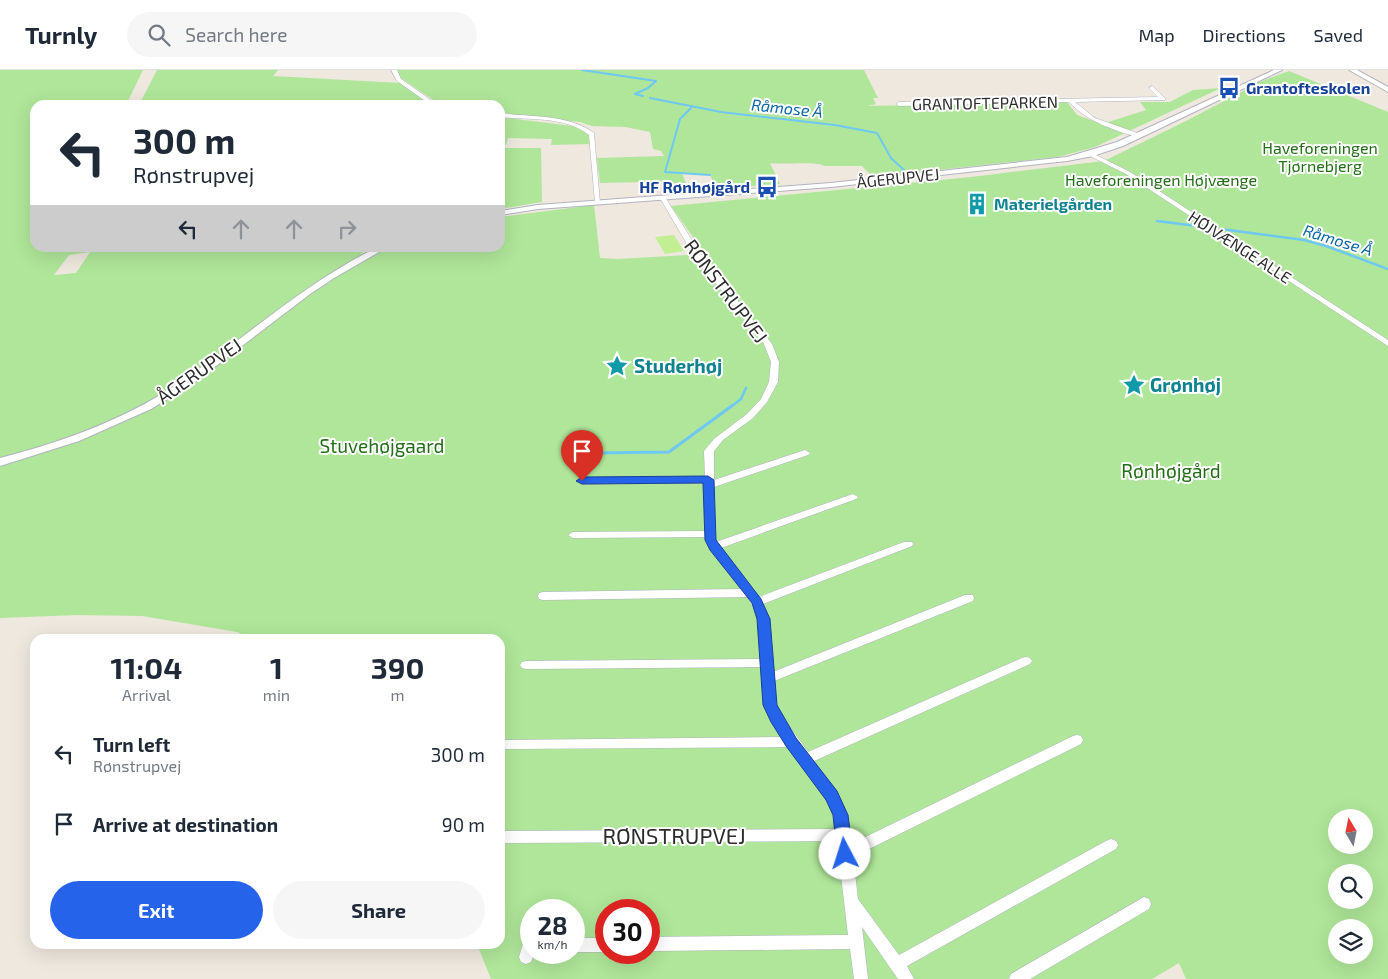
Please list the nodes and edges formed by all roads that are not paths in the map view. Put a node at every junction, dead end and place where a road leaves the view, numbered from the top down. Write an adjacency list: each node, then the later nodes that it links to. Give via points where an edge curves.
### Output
1 (394, 70): 8 (street, via 399,80)
2 (1279, 70): 12 (street, ÅGERUPVEJ)
3 (1352, 70): 7 (street)
4 (1359, 70): 5 (street)
5 (1388, 86)
6 (1152, 88): 9 (street, GRANTOFTEPARKEN, via 1164,99)
7 (1388, 90)
8 (428, 100)
9 (1071, 101): 10 (street, GRANTOFTEPARKEN); 12 (street, GRANTOFTEPARKEN, via 1093,120)
10 (899, 104)
11 (505, 117): 15 (street, via 574,124 588,129 592,134)
12 (1138, 135): 13 (street, ÅGERUPVEJ)
13 (1090, 154): 14 (street, ÅGERUPVEJ, via 831,185); 18 (street, HØJVÆNGE ALLE, via 1128,173)
14 (663, 198): 15 (street, ÅGERUPVEJ); 22 (street, RØNSTRUPVEJ, via 696,254 768,344 775,362 775,377 757,410 714,442 709,451)
15 (598, 202): 16 (street, ÅGERUPVEJ)
16 (505, 212)
17 (375, 252): 20 (street, ÅGERUPVEJ, via 323,280 192,380 142,410 77,438)
18 (1388, 344)
19 (805, 453): 22 (street)
20 (0, 462)
21 (582, 481): 22 (street)
22 (709, 482): 24 (street, RØNSTRUPVEJ)
23 (853, 497): 27 (street)
24 (709, 534): 25 (street); 27 (street, RØNSTRUPVEJ)
25 (573, 535)
26 (908, 544): 29 (street)
27 (714, 547): 29 (street, RØNSTRUPVEJ)
28 (543, 596): 29 (street)
29 (754, 597): 32 (street, RØNSTRUPVEJ, via 764,619)
30 (969, 598): 34 (street)
31 (1026, 660): 38 (street)
32 (766, 663): 33 (street); 34 (street, RØNSTRUPVEJ)
33 (526, 665)
34 (767, 679): 36 (street, RØNSTRUPVEJ, via 770,705)
35 (1077, 740): 42 (street)
36 (791, 742): 37 (street); 38 (street, RØNSTRUPVEJ)
37 (505, 745)
38 (805, 759): 39 (street, RØNSTRUPVEJ, via 832,796 841,815)
39 (844, 835): 40 (street, RØNSTRUPVEJ); 42 (street, RØNSTRUPVEJ)
40 (505, 837)
41 (1111, 845): 47 (street)
42 (845, 854): 43 (street, RØNSTRUPVEJ)
43 (852, 902): 45 (street, RØNSTRUPVEJ); 47 (street, RØNSTRUPVEJ)
44 (1144, 904): 50 (street)
45 (856, 942): 46 (street); 48 (street, RØNSTRUPVEJ)
46 (660, 944)
47 (897, 964): 49 (street, RØNSTRUPVEJ)
48 (861, 979)
49 (907, 979)
50 (1016, 979)

